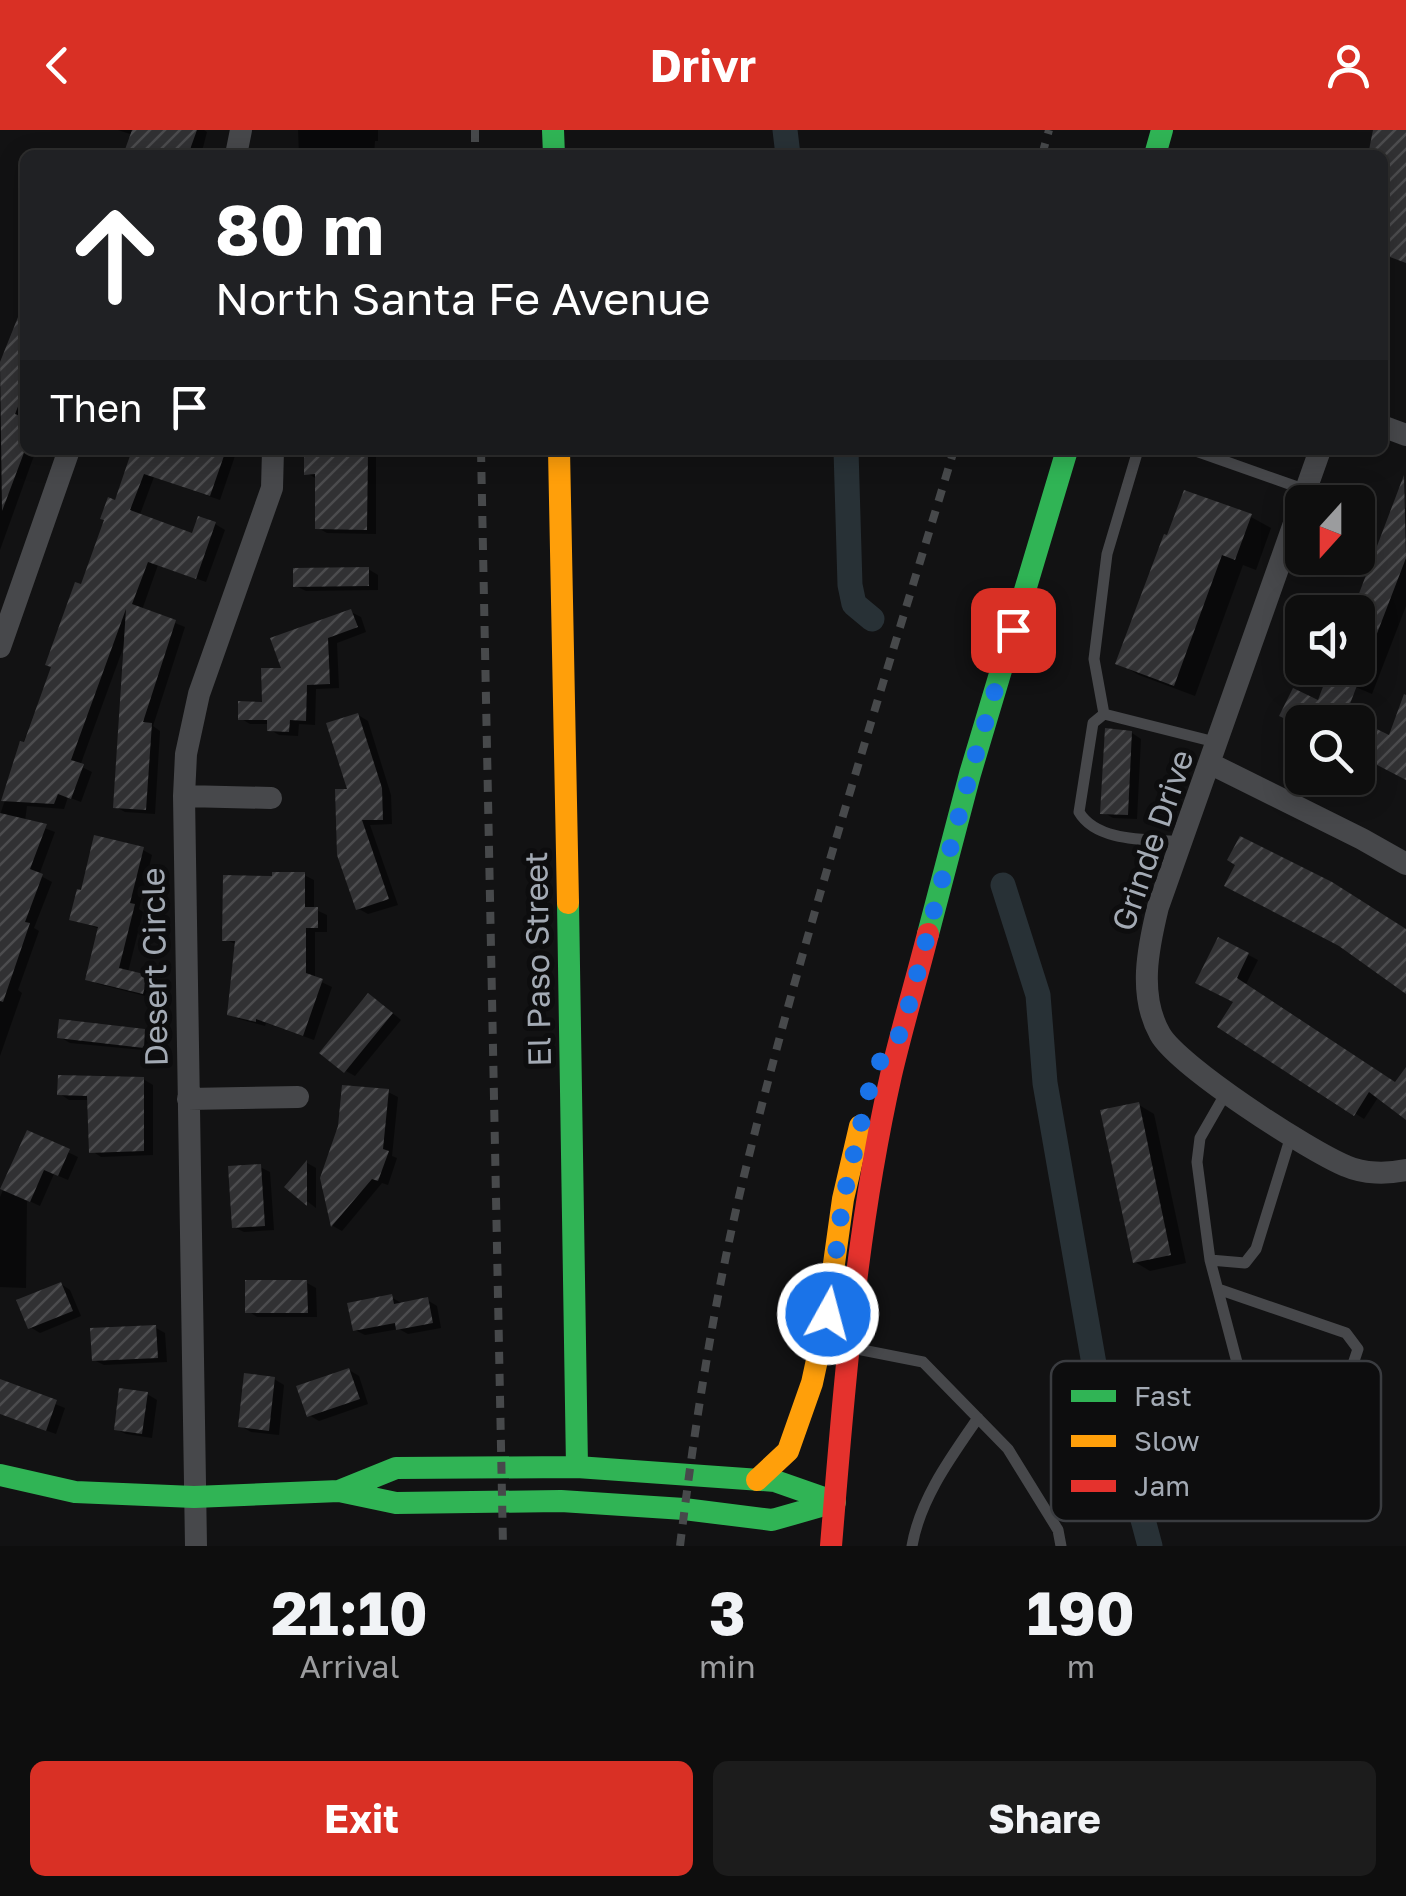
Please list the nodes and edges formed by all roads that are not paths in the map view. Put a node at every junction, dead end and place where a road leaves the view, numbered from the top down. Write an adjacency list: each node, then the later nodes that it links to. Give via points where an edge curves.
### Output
1 (67, 455): 11 (street)
2 (273, 455): 14 (street, Desert Circle, via 272,488 199,694)
3 (559, 455): 30 (main road, El Paso Street)
4 (1066, 455): 18 (main road)
5 (1137, 455): 12 (lane, via 1107,554 1094,660)
6 (1207, 455): 8 (lane)
7 (1318, 455): 9 (street, Grinde Drive)
8 (1292, 485)
9 (1308, 485)
10 (1285, 551): 13 (street, Grinde Drive)
11 (0, 647)
12 (1104, 714): 13 (lane); 16 (lane, via 1093,723 1088,742 1079,812 1086,824 1108,834)
13 (1215, 753): 16 (street, Grinde Drive); 17 (street)
14 (184, 796): 15 (street); 21 (street, Desert Circle)
15 (271, 798)
16 (1182, 842): 19 (street, Grinde Drive, via 1146,962 1152,1015 1176,1055)
17 (1406, 864)
18 (902, 1031): 26 (main road, via 870,1186); 32 (main road, via 874,1070 843,1199 812,1383 788,1450)
19 (1227, 1092): 22 (street, Grinde Drive); 24 (lane, via 1200,1138 1196,1162)
20 (298, 1097): 21 (street)
21 (188, 1099): 34 (street, Desert Circle)
22 (1292, 1134): 23 (street, Grinde Drive, via 1349,1168); 24 (lane, via 1256,1249 1245,1263)
23 (1406, 1170)
24 (1210, 1260): 25 (lane)
25 (1218, 1289): 27 (lane); 28 (lane, via 1346,1333 1358,1349)
26 (848, 1347): 29 (lane, via 923,1362); 35 (main road)
27 (1237, 1361)
28 (1354, 1361)
29 (978, 1418): 36 (lane, via 1008,1450); 40 (lane, via 945,1466)
30 (576, 1467): 32 (main road); 33 (main road, via 396,1468)
31 (0, 1475): 34 (main road, via 75,1492)
32 (757, 1480): 35 (main road)
33 (339, 1491): 34 (main road); 35 (main road, via 396,1503 576,1502 772,1520)
34 (194, 1497): 38 (street, Desert Circle)
35 (835, 1502): 39 (main road)
36 (1051, 1519)
37 (1052, 1521): 41 (lane)
38 (196, 1546)
39 (831, 1546)
40 (912, 1546)
41 (1061, 1546)

